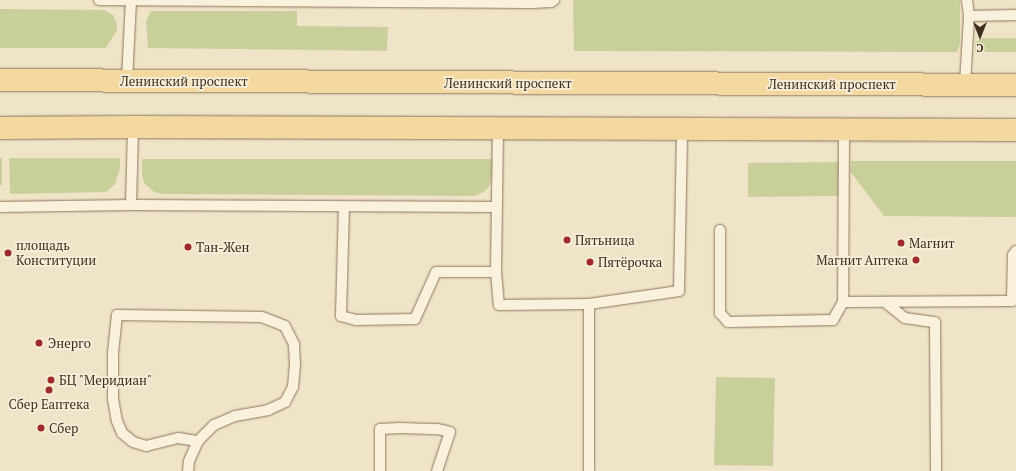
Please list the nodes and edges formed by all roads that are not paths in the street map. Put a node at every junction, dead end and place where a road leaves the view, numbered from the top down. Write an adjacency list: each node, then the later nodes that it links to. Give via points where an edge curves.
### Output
1 (99, 0): 2 (lane)
2 (131, 0): 3 (lane); 9 (lane)
3 (277, 0): 4 (lane, via 532,3)
4 (554, 0)
5 (967, 0): 7 (lane)
6 (1016, 15): 7 (lane)
7 (969, 16): 10 (lane)
8 (0, 80): 9 (main road, Ленинский проспект)
9 (127, 80): 10 (main road, Ленинский проспект)
10 (965, 84): 11 (main road, Ленинский проспект)
11 (1016, 85)
12 (133, 126): 13 (main road); 14 (main road); 18 (lane)
13 (0, 128)
14 (498, 128): 15 (main road); 21 (lane)
15 (682, 129): 16 (main road); 27 (lane, via 679,291)
16 (844, 130): 17 (main road); 25 (lane)
17 (1016, 130)
18 (131, 204): 19 (lane); 20 (lane)
19 (0, 207)
20 (344, 207): 21 (lane); 24 (lane, via 341,316 356,320 415,319 436,272)
21 (497, 207): 24 (lane)
22 (720, 230): 25 (lane, via 720,314 728,322 832,320)
23 (1016, 251): 26 (lane, via 1013,255 1012,301)
24 (496, 272): 27 (lane, via 499,305)
25 (843, 302): 26 (lane)
26 (885, 302): 33 (lane, via 905,318 935,322)
27 (589, 304): 32 (lane)
28 (198, 441): 28 (lane, via 214,425 235,416 268,410 285,402 293,387 295,365 294,344 285,326 262,317 117,315 113,353 114,399 117,421 122,433 133,442 146,446 178,438); 29 (lane, via 189,461)
29 (188, 471)
30 (380, 471): 31 (lane, via 380,429 400,428 438,429 450,432)
31 (437, 471)
32 (589, 471)
33 (936, 471)

